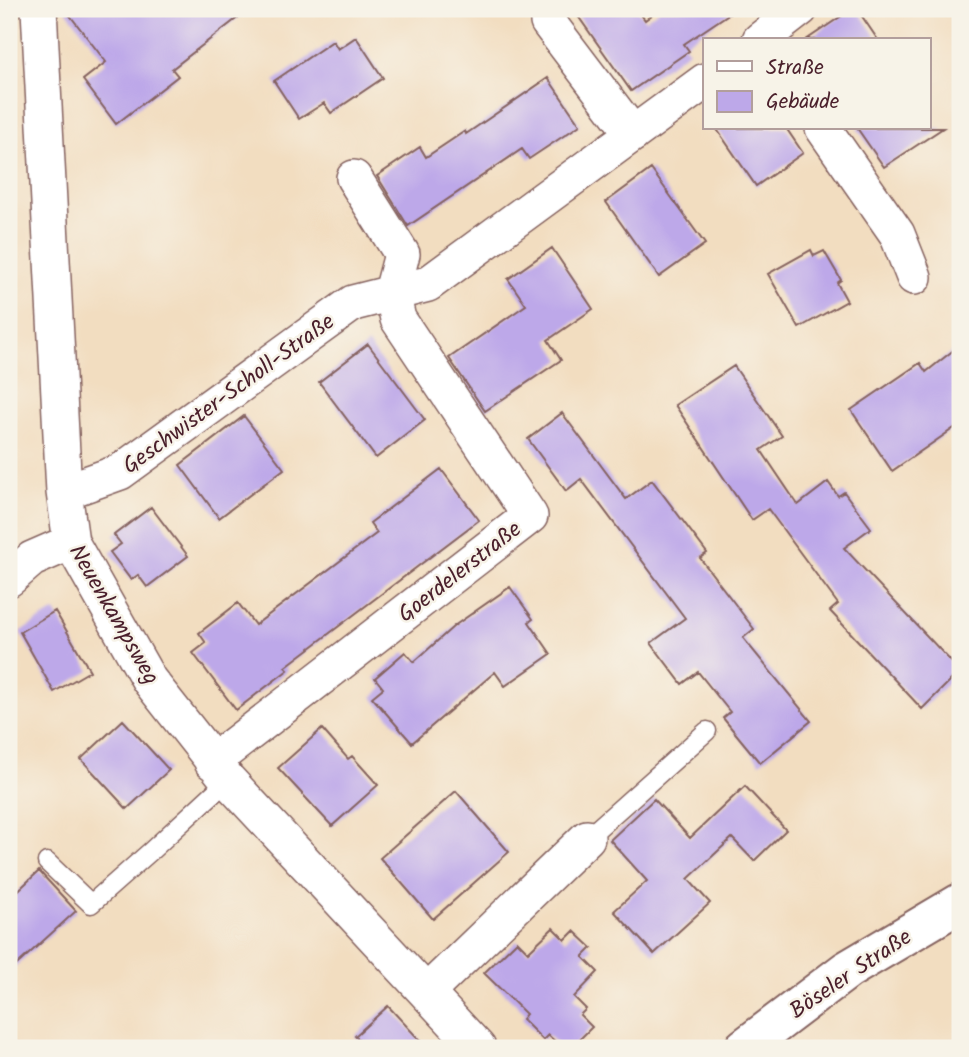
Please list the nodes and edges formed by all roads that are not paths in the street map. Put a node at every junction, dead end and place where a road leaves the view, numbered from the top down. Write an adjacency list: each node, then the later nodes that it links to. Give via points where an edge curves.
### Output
1 (39, 9): 11 (street, Neuenkampsweg)
2 (800, 9): 4 (street)
3 (548, 22): 7 (street)
4 (764, 38)
5 (703, 82): 7 (street, Geschwister-Scholl-Straße)
6 (824, 130): 9 (street, via 897,234)
7 (633, 134): 10 (street, Geschwister-Scholl-Straße, via 428,284)
8 (354, 178): 10 (street, via 402,254)
9 (914, 277)
10 (391, 292): 11 (street, Geschwister-Scholl-Straße, via 353,303 120,472); 15 (street, Goerdelerstraße, via 398,319 530,516)
11 (64, 492): 12 (street, Neuenkampsweg)
12 (71, 542): 13 (street, via 32,559); 15 (street, Neuenkampsweg, via 149,680)
13 (9, 579)
14 (707, 731): 16 (lane)
15 (220, 771): 17 (lane, via 151,851 91,904); 19 (street, Neuenkampsweg)
16 (587, 838): 19 (street)
17 (47, 862)
18 (960, 903): 21 (main road, Böseler Straße, via 847,970)
19 (427, 992): 20 (street, Neuenkampsweg)
20 (478, 1048)
21 (744, 1048)

